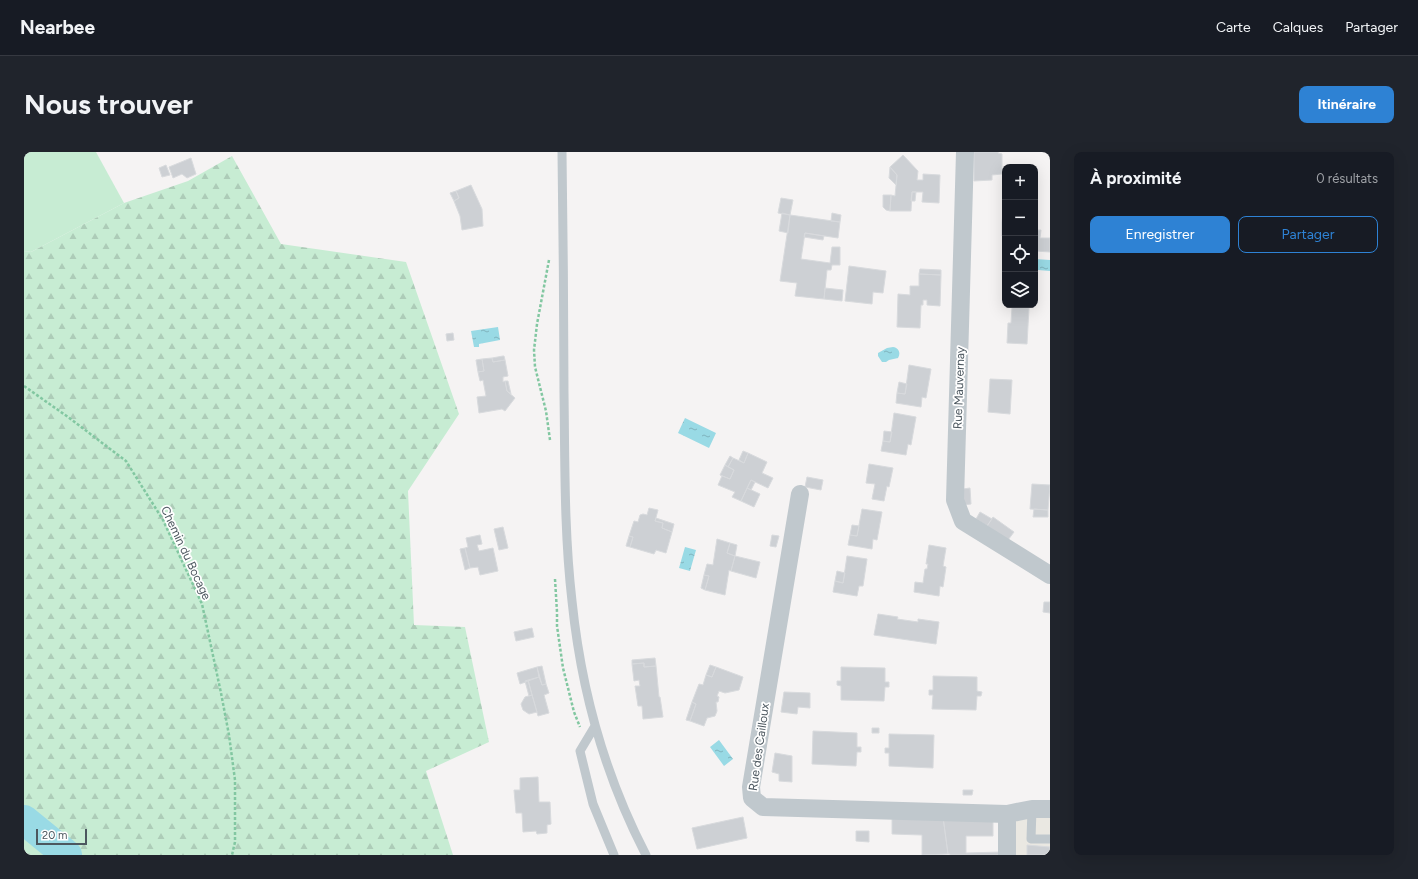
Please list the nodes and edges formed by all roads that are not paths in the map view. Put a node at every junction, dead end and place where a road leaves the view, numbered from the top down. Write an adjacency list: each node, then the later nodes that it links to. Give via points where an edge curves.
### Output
1 (562, 152): 5 (lane, via 565,498 572,601 582,672)
2 (965, 152): 4 (street, Rue Mauvernay, via 955,500 963,521)
3 (800, 494): 8 (street, Rue des Cailloux, via 751,787 752,798 763,807)
4 (1050, 575)
5 (595, 726): 10 (lane, via 580,752 593,804); 11 (lane, via 629,822)
6 (1032, 809): 7 (street, Rue des Cailloux); 8 (street, Rue des Cailloux); 9 (lane, via 1032,839)
7 (1050, 809)
8 (1007, 814): 12 (street)
9 (1050, 839)
10 (614, 855)
11 (646, 855)
12 (1007, 855)

